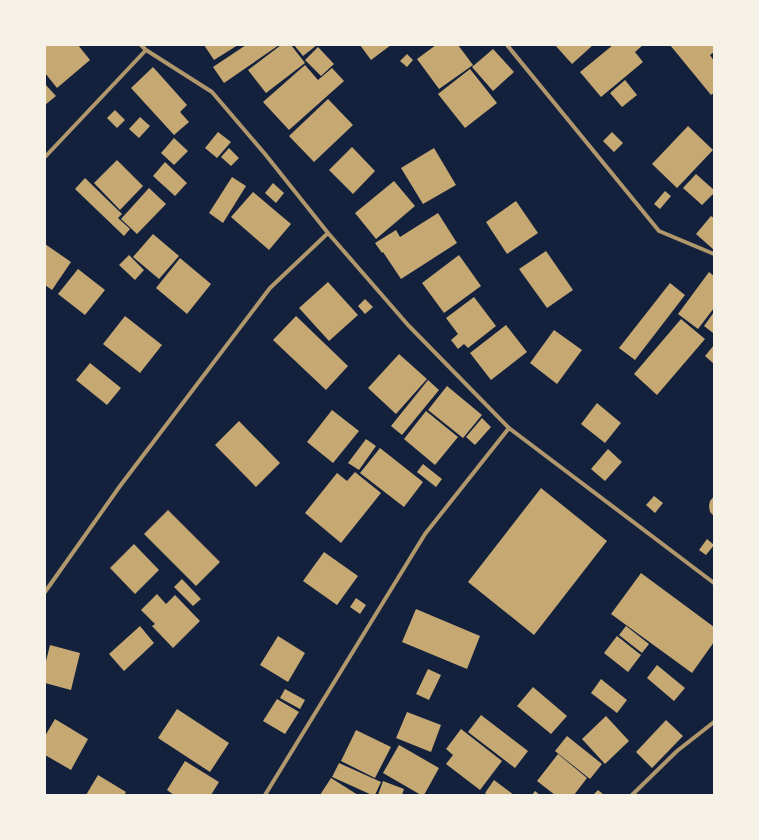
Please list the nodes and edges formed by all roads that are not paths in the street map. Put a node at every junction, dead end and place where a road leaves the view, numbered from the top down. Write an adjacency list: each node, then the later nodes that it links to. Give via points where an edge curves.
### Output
1 (142, 45): 3 (street)
2 (507, 45): 6 (street, via 659,231)
3 (146, 50): 4 (street); 5 (street, via 212,92 266,154)
4 (45, 157)
5 (328, 233): 7 (street, via 408,325); 9 (street, via 270,288 125,480)
6 (714, 254)
7 (509, 428): 8 (street); 11 (street, via 425,534)
8 (714, 583)
9 (45, 592)
10 (714, 722): 12 (street, via 678,751)
11 (265, 795)
12 (632, 795)

